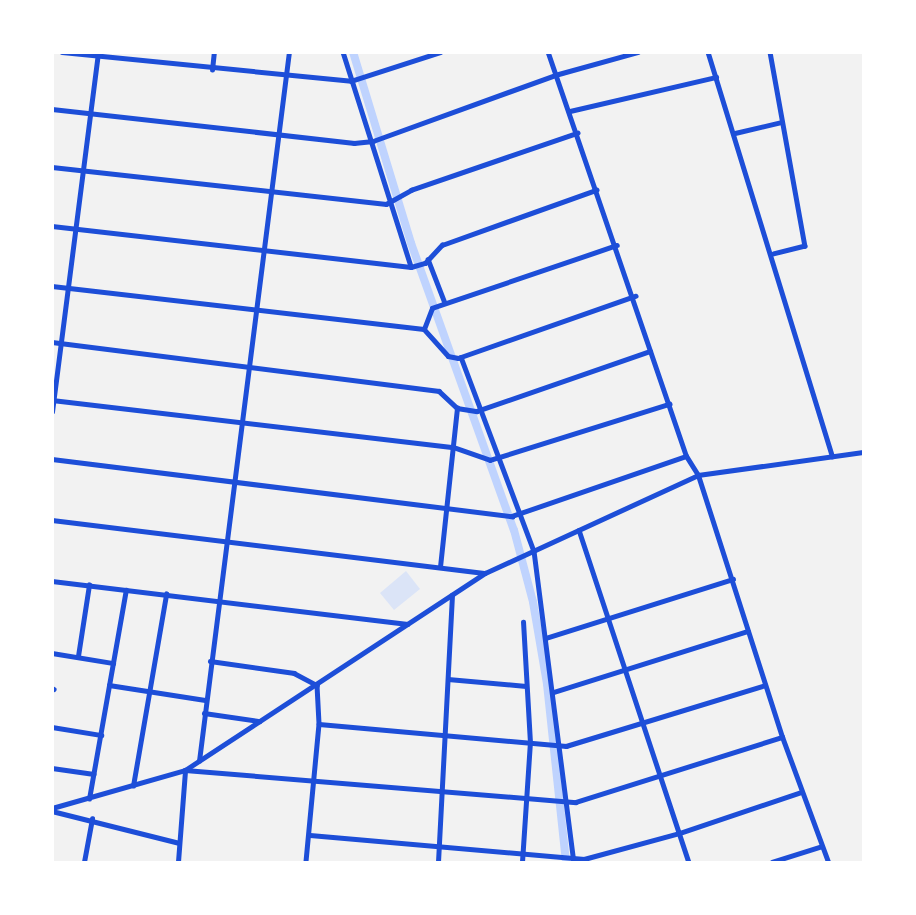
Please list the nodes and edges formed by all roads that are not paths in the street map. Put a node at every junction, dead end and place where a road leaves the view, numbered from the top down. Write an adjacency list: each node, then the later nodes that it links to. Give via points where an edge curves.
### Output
1 (62, 52): 10 (street)
2 (214, 52): 11 (street)
3 (289, 52): 14 (street)
4 (343, 52): 15 (street)
5 (440, 52): 15 (street)
6 (548, 52): 12 (street)
7 (638, 52): 12 (street)
8 (708, 52): 13 (street)
9 (770, 52): 19 (street)
10 (98, 55): 11 (street); 18 (street)
11 (212, 70): 14 (street)
12 (555, 75): 17 (street); 23 (street)
13 (716, 77): 17 (street); 21 (street)
14 (285, 78): 15 (street); 22 (street)
15 (351, 81): 23 (street)
16 (52, 109): 18 (street)
17 (570, 111): 20 (street)
18 (91, 114): 22 (street); 25 (street)
19 (782, 122): 21 (street); 33 (street, via 805,246)
20 (578, 133): 26 (street); 28 (street, via 411,190)
21 (735, 133): 33 (street)
22 (277, 135): 23 (street); 27 (street)
23 (375, 140): 28 (street)
24 (52, 167): 25 (street)
25 (83, 171): 27 (street); 30 (street)
26 (597, 190): 31 (street); 34 (street, via 442,245)
27 (270, 193): 28 (street); 32 (street)
28 (394, 201): 35 (street)
29 (52, 226): 30 (street)
30 (76, 229): 32 (street); 37 (street)
31 (617, 245): 38 (street); 39 (street)
32 (263, 251): 35 (street); 40 (street)
33 (774, 254): 56 (street)
34 (426, 261): 35 (street); 39 (street)
35 (413, 267)
36 (52, 286): 37 (street)
37 (68, 288): 40 (street); 43 (street)
38 (635, 296): 44 (street); 45 (street)
39 (444, 304): 41 (street, via 432,308)
40 (255, 310): 41 (street); 46 (street)
41 (424, 329): 45 (street, via 448,356)
42 (52, 342): 43 (street)
43 (61, 343): 46 (street); 47 (street)
44 (651, 351): 48 (street); 50 (street)
45 (459, 358): 50 (street)
46 (247, 365): 49 (street, via 439,391); 52 (street)
47 (53, 400): 51 (street); 52 (street)
48 (670, 403): 55 (street); 58 (street)
49 (457, 408): 50 (street); 53 (street)
50 (479, 411): 58 (street)
51 (52, 412)
52 (240, 422): 53 (street); 60 (street)
53 (453, 447): 58 (street); 61 (street)
54 (863, 452): 56 (street)
55 (686, 456): 59 (street); 62 (street)
56 (832, 456): 59 (street)
57 (52, 459): 60 (street)
58 (497, 459): 62 (street)
59 (698, 475): 64 (street); 69 (street)
60 (232, 481): 61 (street); 65 (street)
61 (446, 508): 62 (street); 67 (street)
62 (515, 516): 66 (street)
63 (52, 520): 65 (street)
64 (579, 530): 66 (street); 76 (street)
65 (226, 540): 67 (street); 75 (street)
66 (531, 552): 68 (street); 80 (street)
67 (440, 568): 68 (street)
68 (485, 573): 74 (street)
69 (733, 579): 76 (street); 79 (street)
70 (52, 581): 71 (street)
71 (89, 585): 72 (street); 82 (street)
72 (125, 590): 73 (street); 84 (street)
73 (166, 594): 75 (street); 91 (street)
74 (452, 595): 78 (street); 86 (street)
75 (219, 600): 78 (street); 83 (street)
76 (608, 618): 80 (street); 85 (street)
77 (523, 622): 90 (street)
78 (407, 624): 88 (street)
79 (748, 631): 85 (street); 89 (street)
80 (546, 638): 92 (street)
81 (52, 653): 82 (street)
82 (78, 656): 84 (street)
83 (210, 661): 88 (street, via 294,673); 93 (street)
84 (113, 663): 87 (street)
85 (625, 670): 92 (street); 97 (street)
86 (448, 679): 90 (street); 99 (street)
87 (109, 685): 91 (street); 100 (street)
88 (317, 685): 95 (street); 96 (street)
89 (765, 685): 97 (street); 101 (street)
90 (526, 686): 102 (street)
91 (149, 691): 93 (street); 110 (street)
92 (554, 692): 103 (street)
93 (206, 700): 94 (street)
94 (204, 713): 95 (street); 104 (street)
95 (262, 722): 104 (street)
96 (319, 724): 99 (street); 109 (street)
97 (644, 725): 103 (street); 108 (street)
98 (52, 727): 100 (street)
99 (446, 733): 102 (street); 111 (street)
100 (101, 735): 107 (street)
101 (782, 737): 108 (street); 112 (street)
102 (530, 743): 103 (street); 113 (street)
103 (557, 746): 115 (street)
104 (199, 761): 106 (street)
105 (52, 768): 107 (street)
106 (186, 770): 109 (street); 110 (street); 120 (street)
107 (94, 774): 114 (street)
108 (661, 776): 115 (street, via 586,801); 118 (street)
109 (314, 782): 111 (street); 119 (street)
110 (133, 787): 114 (street)
111 (442, 789): 113 (street); 121 (street)
112 (801, 792): 118 (street); 122 (street)
113 (526, 795): 115 (street); 123 (street)
114 (89, 800): 116 (street)
115 (565, 801): 124 (street)
116 (52, 809): 117 (street)
117 (92, 819): 120 (street); 125 (street)
118 (680, 833): 124 (street); 130 (street)
119 (310, 835): 121 (street); 127 (street)
120 (179, 843): 126 (street)
121 (439, 844): 123 (street); 128 (street)
122 (822, 846): 131 (street); 132 (street)
123 (523, 852): 124 (street); 129 (street)
124 (573, 860)
125 (84, 863)
126 (178, 863)
127 (306, 863)
128 (438, 863)
129 (522, 863)
130 (689, 863)
131 (772, 863)
132 (828, 863)

